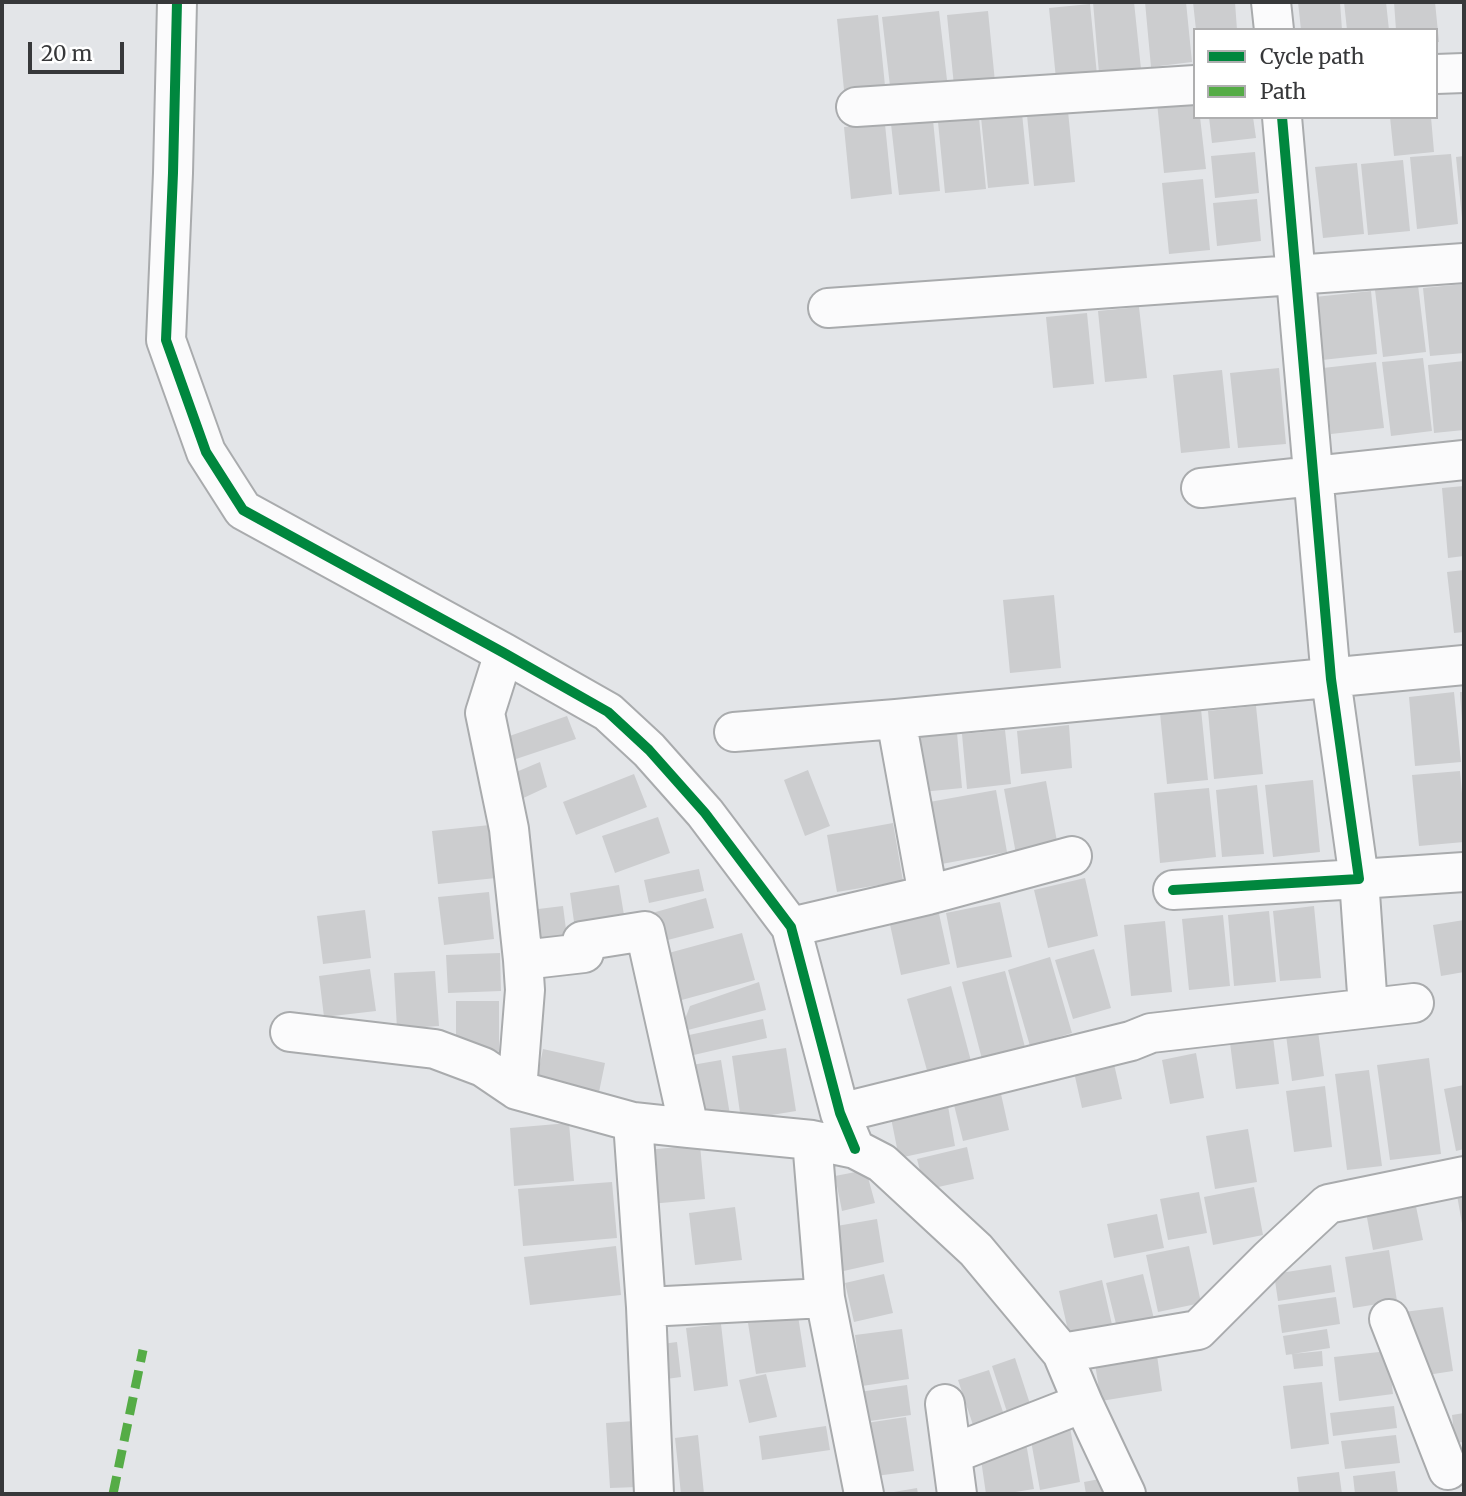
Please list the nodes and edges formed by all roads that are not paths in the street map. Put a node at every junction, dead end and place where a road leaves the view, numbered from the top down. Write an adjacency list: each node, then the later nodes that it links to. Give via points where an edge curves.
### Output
1 (177, 2): 15 (street, via 166,340 206,452 243,510)
2 (1271, 2): 3 (street)
3 (1274, 28)
4 (1464, 73): 5 (street)
5 (1438, 74)
6 (1193, 85): 7 (street)
7 (856, 107)
8 (1282, 119): 10 (street)
9 (1464, 263): 10 (street)
10 (1295, 276): 11 (street); 13 (street)
11 (828, 308)
12 (1464, 460): 13 (street)
13 (1312, 475): 14 (street); 17 (street)
14 (1201, 488)
15 (504, 653): 25 (street, via 608,712 649,750 705,813); 26 (street, via 485,713 509,829)
16 (1464, 665): 17 (street)
17 (1331, 678): 18 (street); 22 (street)
18 (897, 719): 19 (street); 24 (street)
19 (734, 732)
20 (1072, 856): 24 (street)
21 (1464, 872): 22 (street)
22 (1359, 879): 23 (street); 28 (street)
23 (1173, 890)
24 (928, 895): 25 (street)
25 (791, 927): 31 (street)
26 (523, 960): 30 (street); 33 (street, via 584,953 582,942 645,931)
27 (1414, 1003): 28 (street)
28 (1368, 1009): 31 (street, via 1151,1033)
29 (289, 1032): 30 (street, via 435,1049 483,1067)
30 (517, 1090): 32 (street)
31 (840, 1113): 35 (street)
32 (633, 1122): 33 (street); 38 (street)
33 (689, 1128): 34 (street)
34 (812, 1140): 35 (street); 37 (street)
35 (855, 1149): 40 (street, via 882,1163 976,1250)
36 (1464, 1176): 40 (street, via 1328,1205 1198,1330)
37 (825, 1297): 38 (street); 46 (street)
38 (646, 1307): 45 (street)
39 (1389, 1319): 44 (street)
40 (1062, 1353): 41 (street)
41 (1083, 1403): 43 (street); 48 (street)
42 (945, 1404): 43 (street)
43 (952, 1454): 47 (street)
44 (1452, 1476)
45 (653, 1494)
46 (864, 1494)
47 (957, 1494)
48 (1126, 1494)

